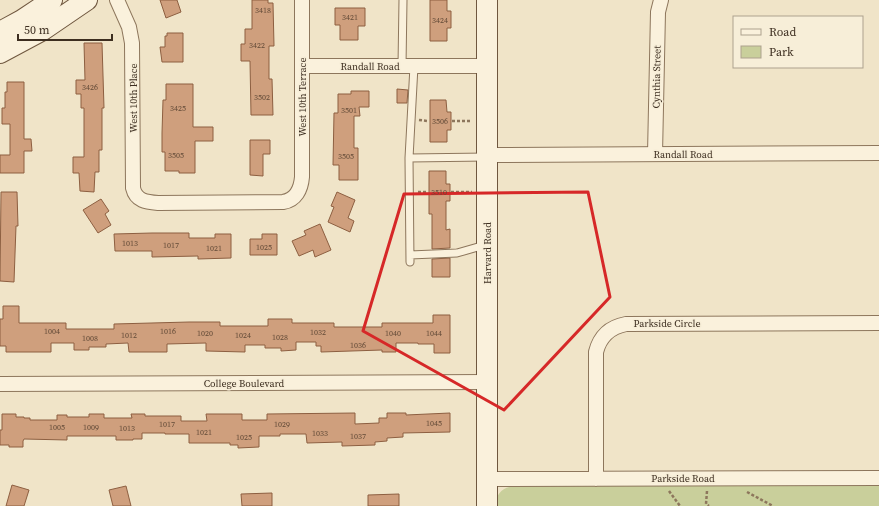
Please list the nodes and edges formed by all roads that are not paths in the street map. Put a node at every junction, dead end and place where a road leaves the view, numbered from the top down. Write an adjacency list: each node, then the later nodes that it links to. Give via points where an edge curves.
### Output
1 (52, 0): 8 (street)
2 (87, 0): 9 (street, via 43,30)
3 (118, 0): 17 (street, West 10th Place, via 129,27 132,43 132,183 137,198 158,203 283,202 290,200)
4 (302, 0): 10 (street, West 10th Terrace)
5 (403, 0): 11 (lane)
6 (486, 0): 12 (street, Harvard Road)
7 (661, 0): 13 (street, Cynthia Street, via 658,12)
8 (0, 32)
9 (0, 53)
10 (302, 66): 11 (street, Randall Road); 17 (street, West 10th Terrace, via 302,183)
11 (408, 66): 12 (street, Randall Road); 16 (lane)
12 (487, 66): 15 (street, Harvard Road)
13 (655, 154): 14 (street, Randall Road); 15 (street, Randall Road)
14 (879, 154)
15 (487, 156): 16 (lane); 18 (street, Harvard Road)
16 (409, 158): 18 (lane, via 410,258 457,253)
17 (297, 193)
18 (487, 246): 20 (street, Harvard Road)
19 (879, 323): 24 (street, Parkside Circle, via 634,324 610,329 601,339 596,352)
20 (488, 382): 21 (street, College Boulevard); 23 (street, Harvard Road)
21 (0, 384)
22 (879, 478): 24 (street, Parkside Road)
23 (487, 479): 24 (street, Parkside Road); 25 (street, Harvard Road)
24 (596, 479)
25 (487, 506)

